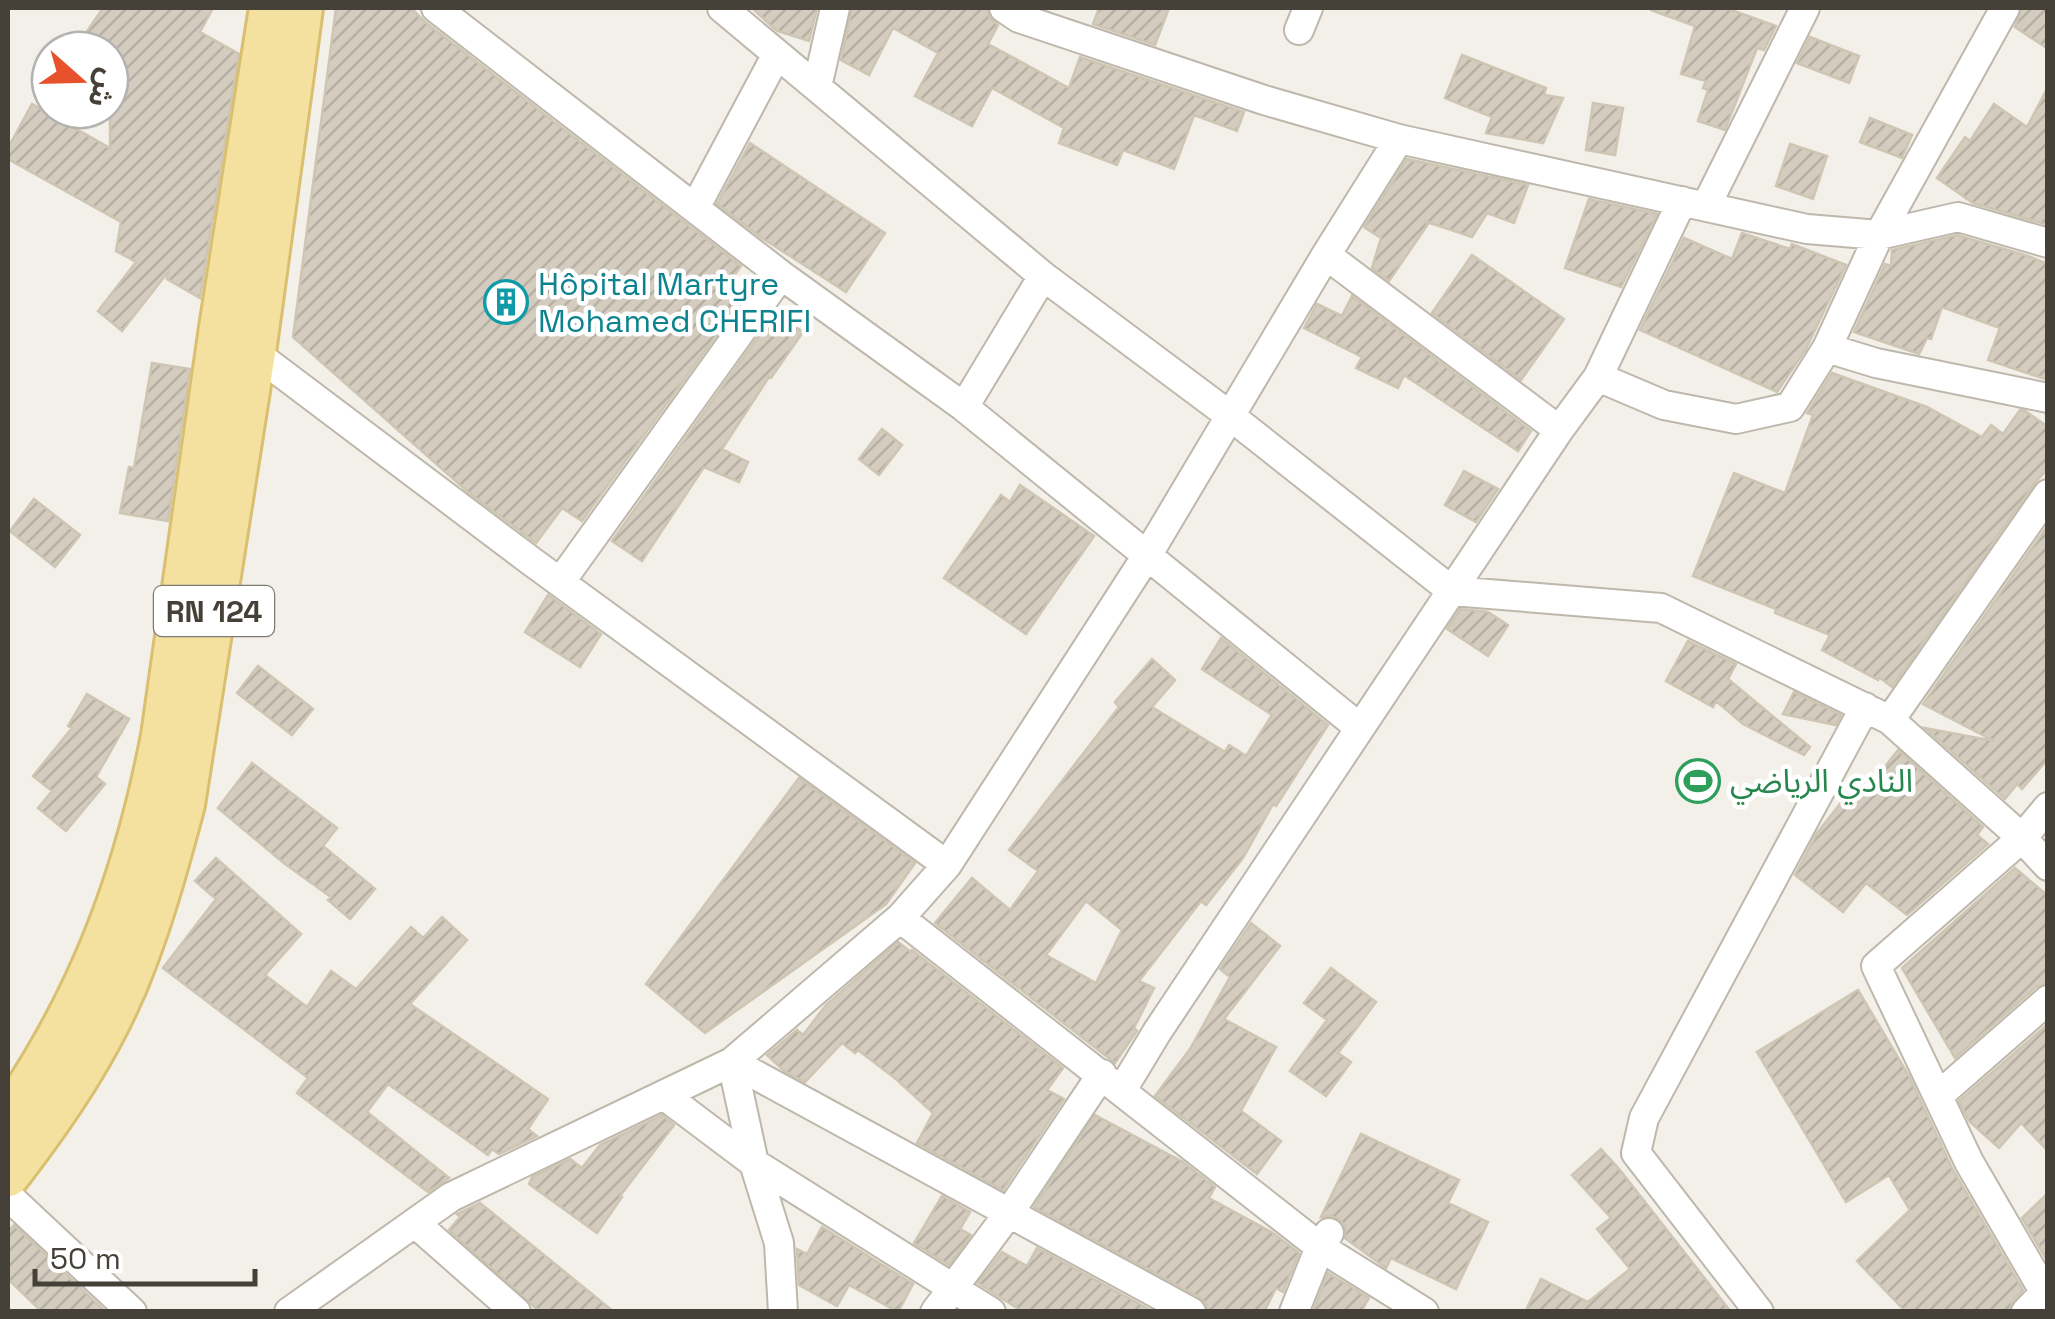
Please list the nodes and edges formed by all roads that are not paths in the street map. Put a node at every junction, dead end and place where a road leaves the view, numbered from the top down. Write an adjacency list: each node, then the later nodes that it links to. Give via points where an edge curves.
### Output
1 (270, 8): 19 (main road, RN 124)
2 (301, 8): 19 (main road, RN 124)
3 (436, 8): 13 (street)
4 (722, 8): 9 (street)
5 (835, 8): 10 (street)
6 (1004, 8): 11 (street, via 1264,100)
7 (1804, 8): 12 (street)
8 (2005, 8): 14 (street)
9 (777, 54): 10 (street); 13 (street)
10 (817, 87): 18 (street)
11 (1399, 138): 12 (street); 16 (street)
12 (1694, 204): 14 (street); 21 (street)
13 (695, 208): 17 (street)
14 (1879, 235): 15 (street, via 1958,217); 20 (street)
15 (2048, 242)
16 (1326, 255): 24 (street); 25 (street)
17 (780, 275): 23 (street); 28 (street)
18 (1042, 276): 23 (street); 24 (street)
19 (238, 340): 28 (street); 38 (main road, RN 124, via 183,804 164,877)
20 (1827, 348): 21 (street, via 1790,408 1736,419 1664,405); 22 (street)
21 (1598, 376): 25 (street)
22 (2048, 398)
23 (964, 406): 27 (street)
24 (1229, 415): 27 (street); 29 (street)
25 (1559, 430): 29 (street)
26 (2048, 494): 31 (street)
27 (1148, 554): 32 (street); 35 (street)
28 (560, 581): 35 (street)
29 (1452, 591): 30 (street, via 1661,608); 32 (street)
30 (1865, 707): 31 (street); 62 (street, via 1644,1118 1636,1153)
31 (1890, 720): 34 (street)
32 (1360, 728): 41 (street, via 1157,1032)
33 (2048, 807): 34 (street)
34 (2022, 838): 36 (street); 43 (street, via 1876,966)
35 (947, 865): 37 (street)
36 (2048, 866)
37 (900, 918): 40 (street); 41 (street)
38 (120, 952): 44 (main road, RN 124); 46 (main road, RN 124, via 110,1019)
39 (2048, 1000): 43 (street)
40 (732, 1062): 42 (street); 45 (street); 48 (street)
41 (1112, 1082): 48 (street); 50 (street)
42 (665, 1096): 45 (street); 49 (street, via 451,1197)
43 (1938, 1096): 52 (street)
44 (8, 1118)
45 (754, 1163): 51 (street); 56 (street, via 780,1243)
46 (8, 1176)
47 (8, 1196): 53 (street)
48 (1009, 1213): 51 (street); 59 (street)
49 (415, 1222): 54 (street); 55 (street)
50 (1325, 1240): 60 (street); 61 (street)
51 (954, 1288): 57 (street); 58 (street)
52 (2041, 1298)
53 (132, 1312)
54 (289, 1312)
55 (516, 1312)
56 (782, 1312)
57 (935, 1312)
58 (991, 1312)
59 (1191, 1312)
60 (1294, 1312)
61 (1424, 1312)
62 (1759, 1312)

